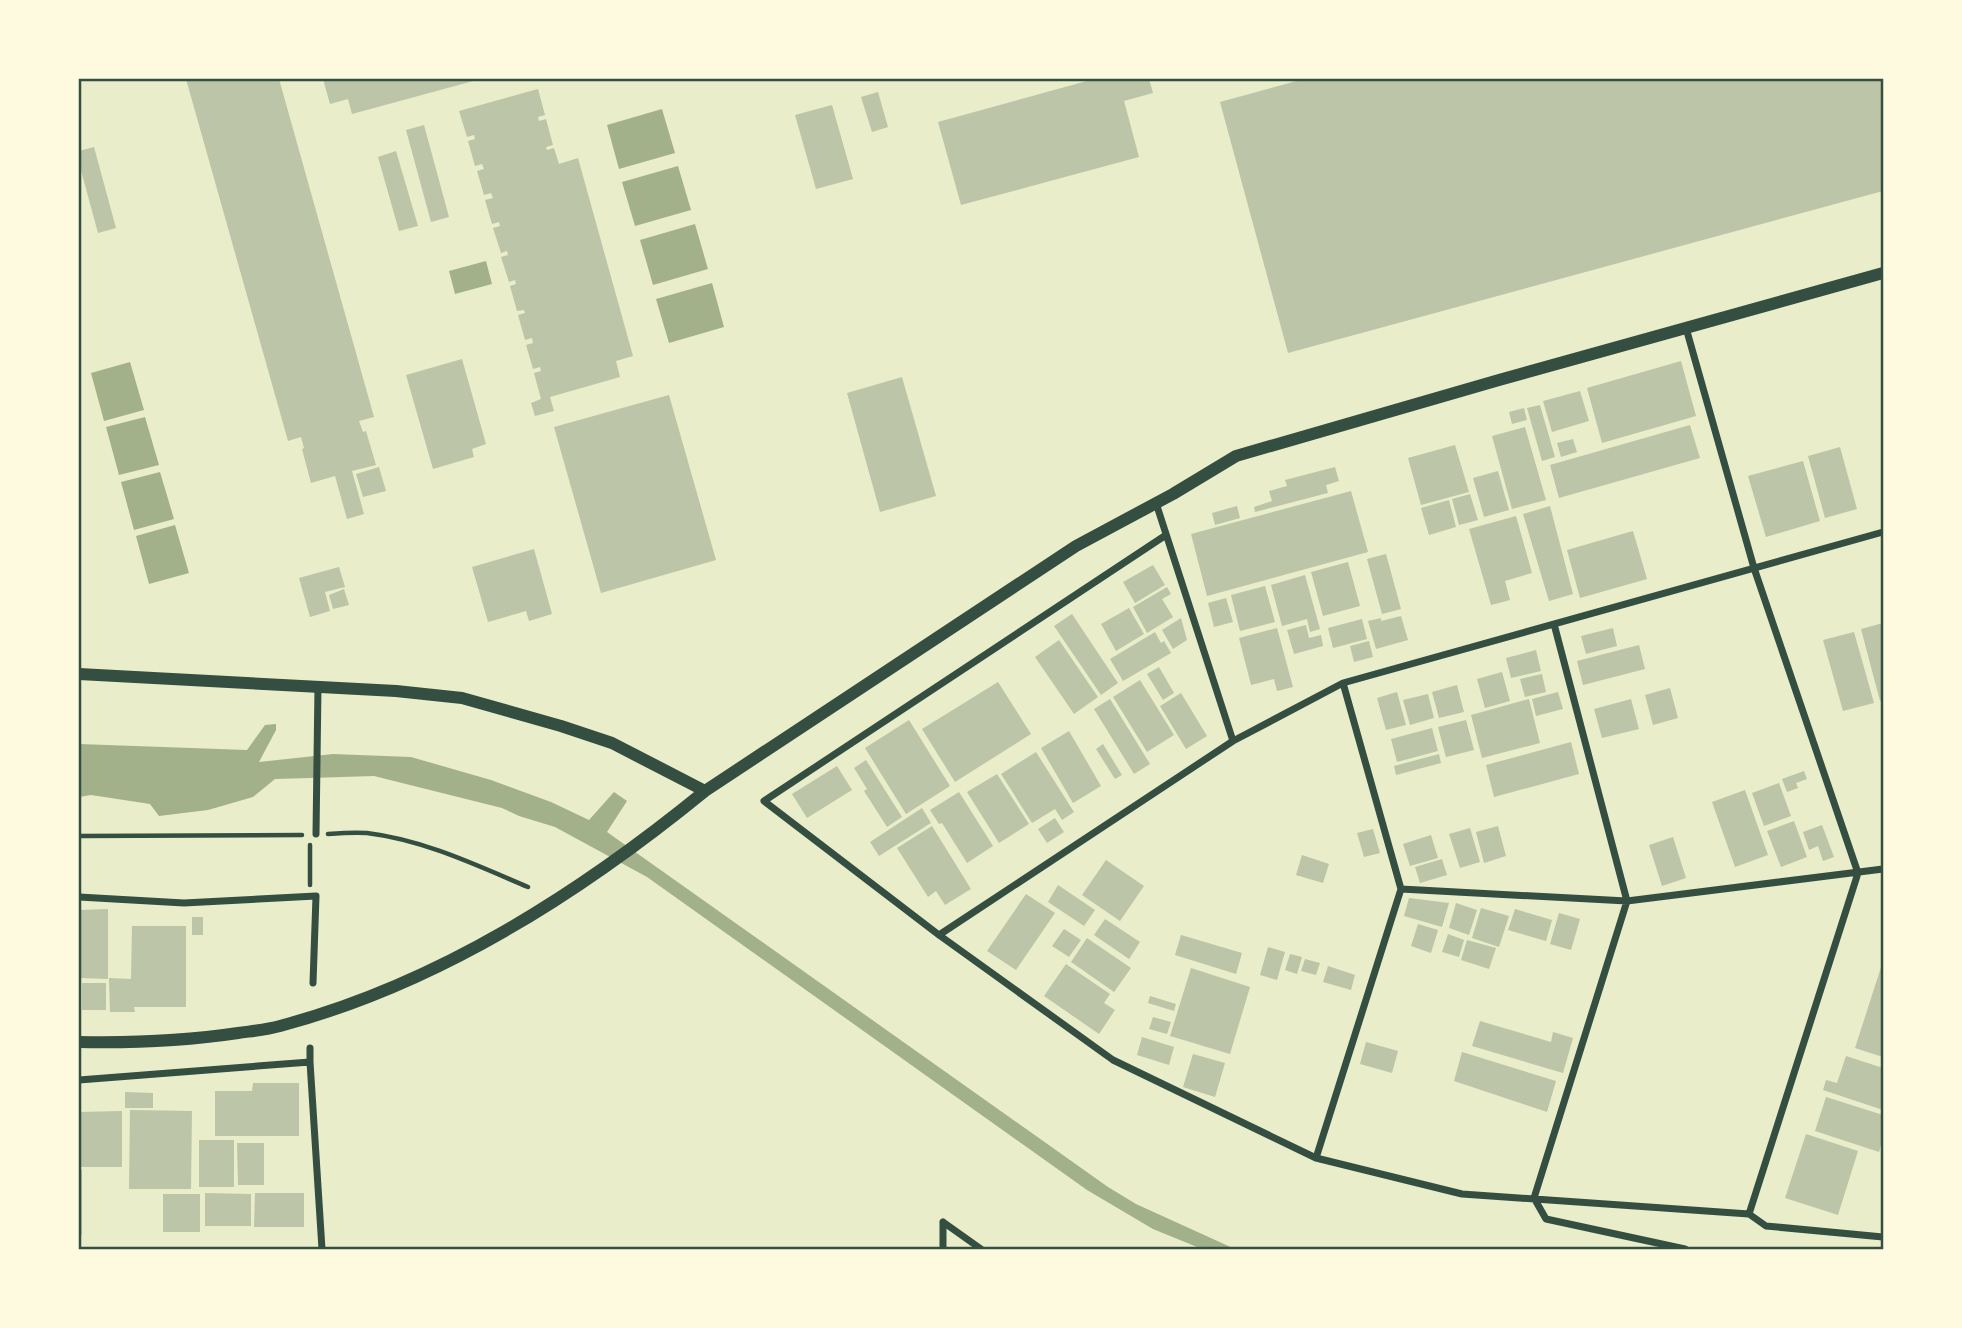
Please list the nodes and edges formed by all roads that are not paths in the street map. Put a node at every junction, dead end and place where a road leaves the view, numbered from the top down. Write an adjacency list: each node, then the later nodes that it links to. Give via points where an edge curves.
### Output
1 (1883, 273): 2 (street)
2 (1686, 328): 3 (street, via 1236,456); 6 (street)
3 (1156, 503): 5 (street); 12 (street, via 1076,546)
4 (1883, 532): 6 (street)
5 (1166, 535): 11 (street); 19 (street, via 764,802)
6 (1754, 568): 7 (street); 15 (street)
7 (1554, 624): 9 (street); 18 (street)
8 (79, 674): 10 (street)
9 (1343, 683): 11 (street); 16 (street)
10 (318, 687): 12 (street, via 462,698 612,743); 13 (street)
11 (1233, 741): 19 (street)
12 (705, 791): 21 (street, via 559,898 457,958 360,1000 278,1027 214,1037)
13 (316, 834)
14 (1883, 870): 15 (street)
15 (1858, 873): 18 (street); 27 (street)
16 (1401, 889): 18 (street); 25 (street)
17 (79, 897): 20 (street, via 184,903 316,896)
18 (1627, 901): 26 (street)
19 (939, 935): 25 (street, via 1113,1060)
20 (313, 983)
21 (79, 1042)
22 (310, 1048): 23 (street)
23 (310, 1062): 24 (street); 29 (street)
24 (79, 1080)
25 (1316, 1158): 26 (street, via 1462,1194)
26 (1534, 1198): 27 (street); 32 (street, via 1546,1219)
27 (1749, 1214): 28 (street, via 1766,1226)
28 (1883, 1237)
29 (322, 1249)
30 (943, 1249): 31 (street, via 943,1222)
31 (981, 1249)
32 (1685, 1249)

